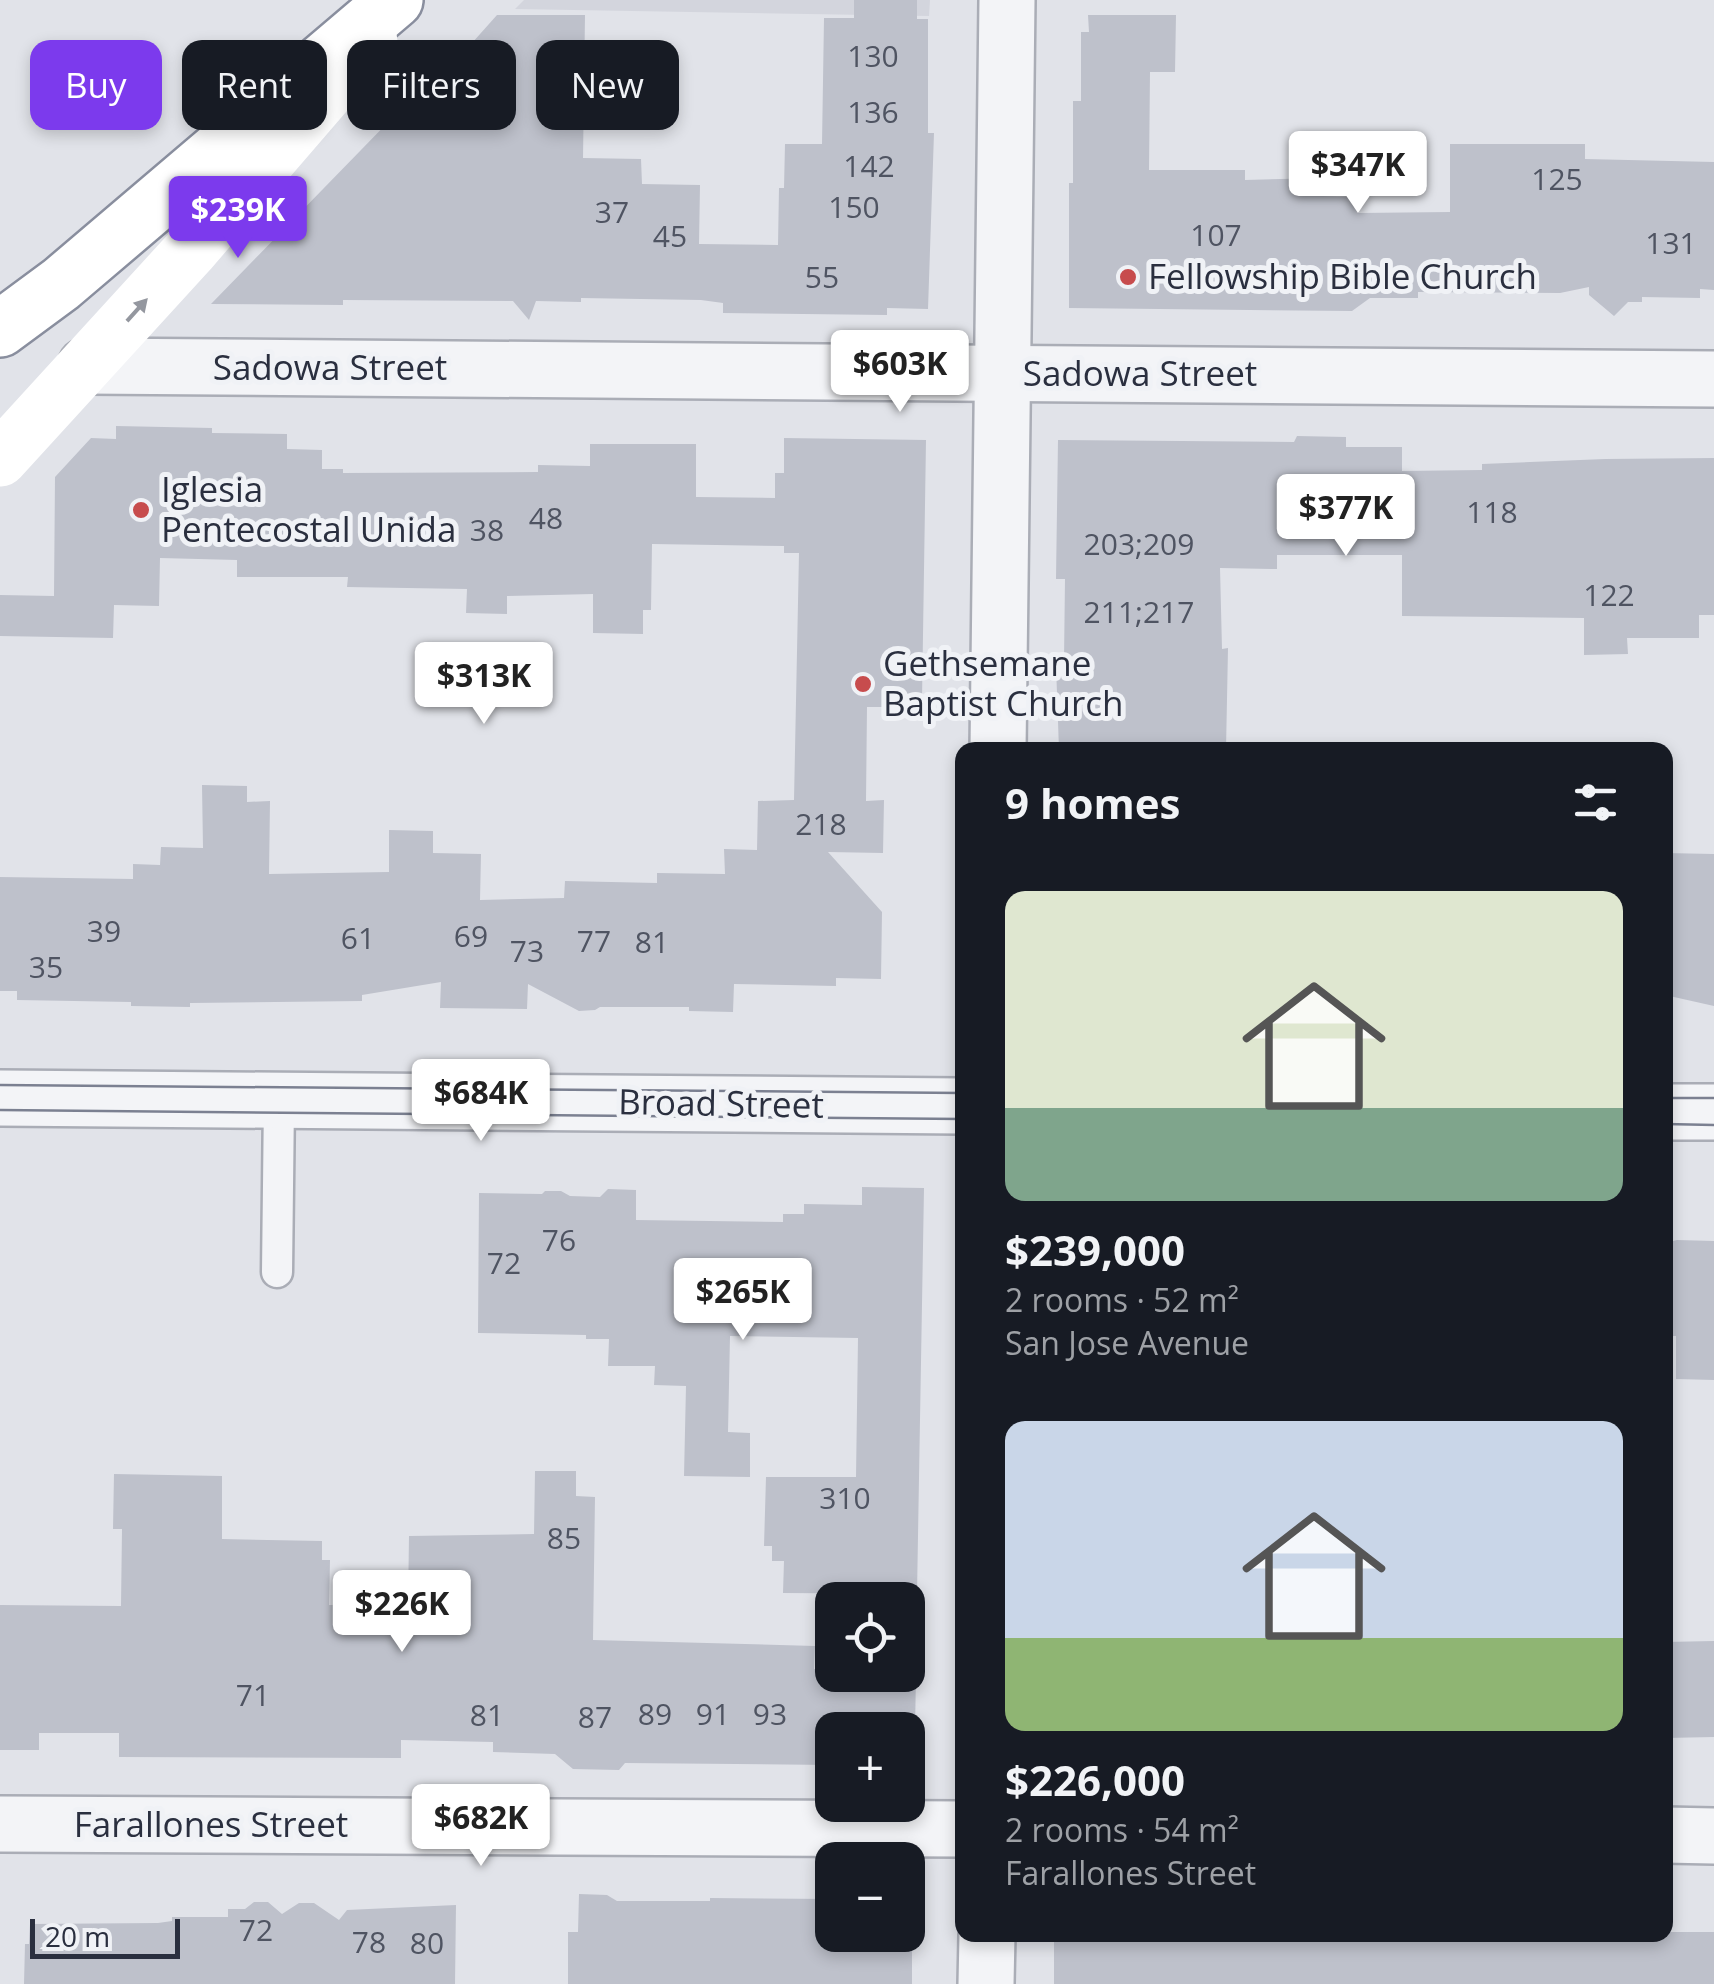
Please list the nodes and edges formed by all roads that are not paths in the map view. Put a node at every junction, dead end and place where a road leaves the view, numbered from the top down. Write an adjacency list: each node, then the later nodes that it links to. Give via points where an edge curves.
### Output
1 (394, 0): 4 (main road, via 62,284)
2 (406, 0): 5 (main road, one-way to 2)
3 (1007, 0): 6 (street)
4 (0, 328)
5 (86, 366): 6 (street, Sadowa Street); 8 (main road)
6 (1001, 373): 7 (street, Sadowa Street); 9 (street)
7 (1714, 378)
8 (0, 459)
9 (998, 742)
10 (0, 1098): 11 (street, Broad Street)
11 (279, 1100): 12 (street, Broad Street); 15 (lane)
12 (955, 1106)
13 (1673, 1112): 14 (street)
14 (1714, 1112)
15 (277, 1272)
16 (0, 1824): 17 (street, Farallones Street)
17 (955, 1829)
18 (1673, 1835): 19 (street)
19 (1714, 1836)
20 (987, 1942): 21 (street)
21 (986, 1984)

